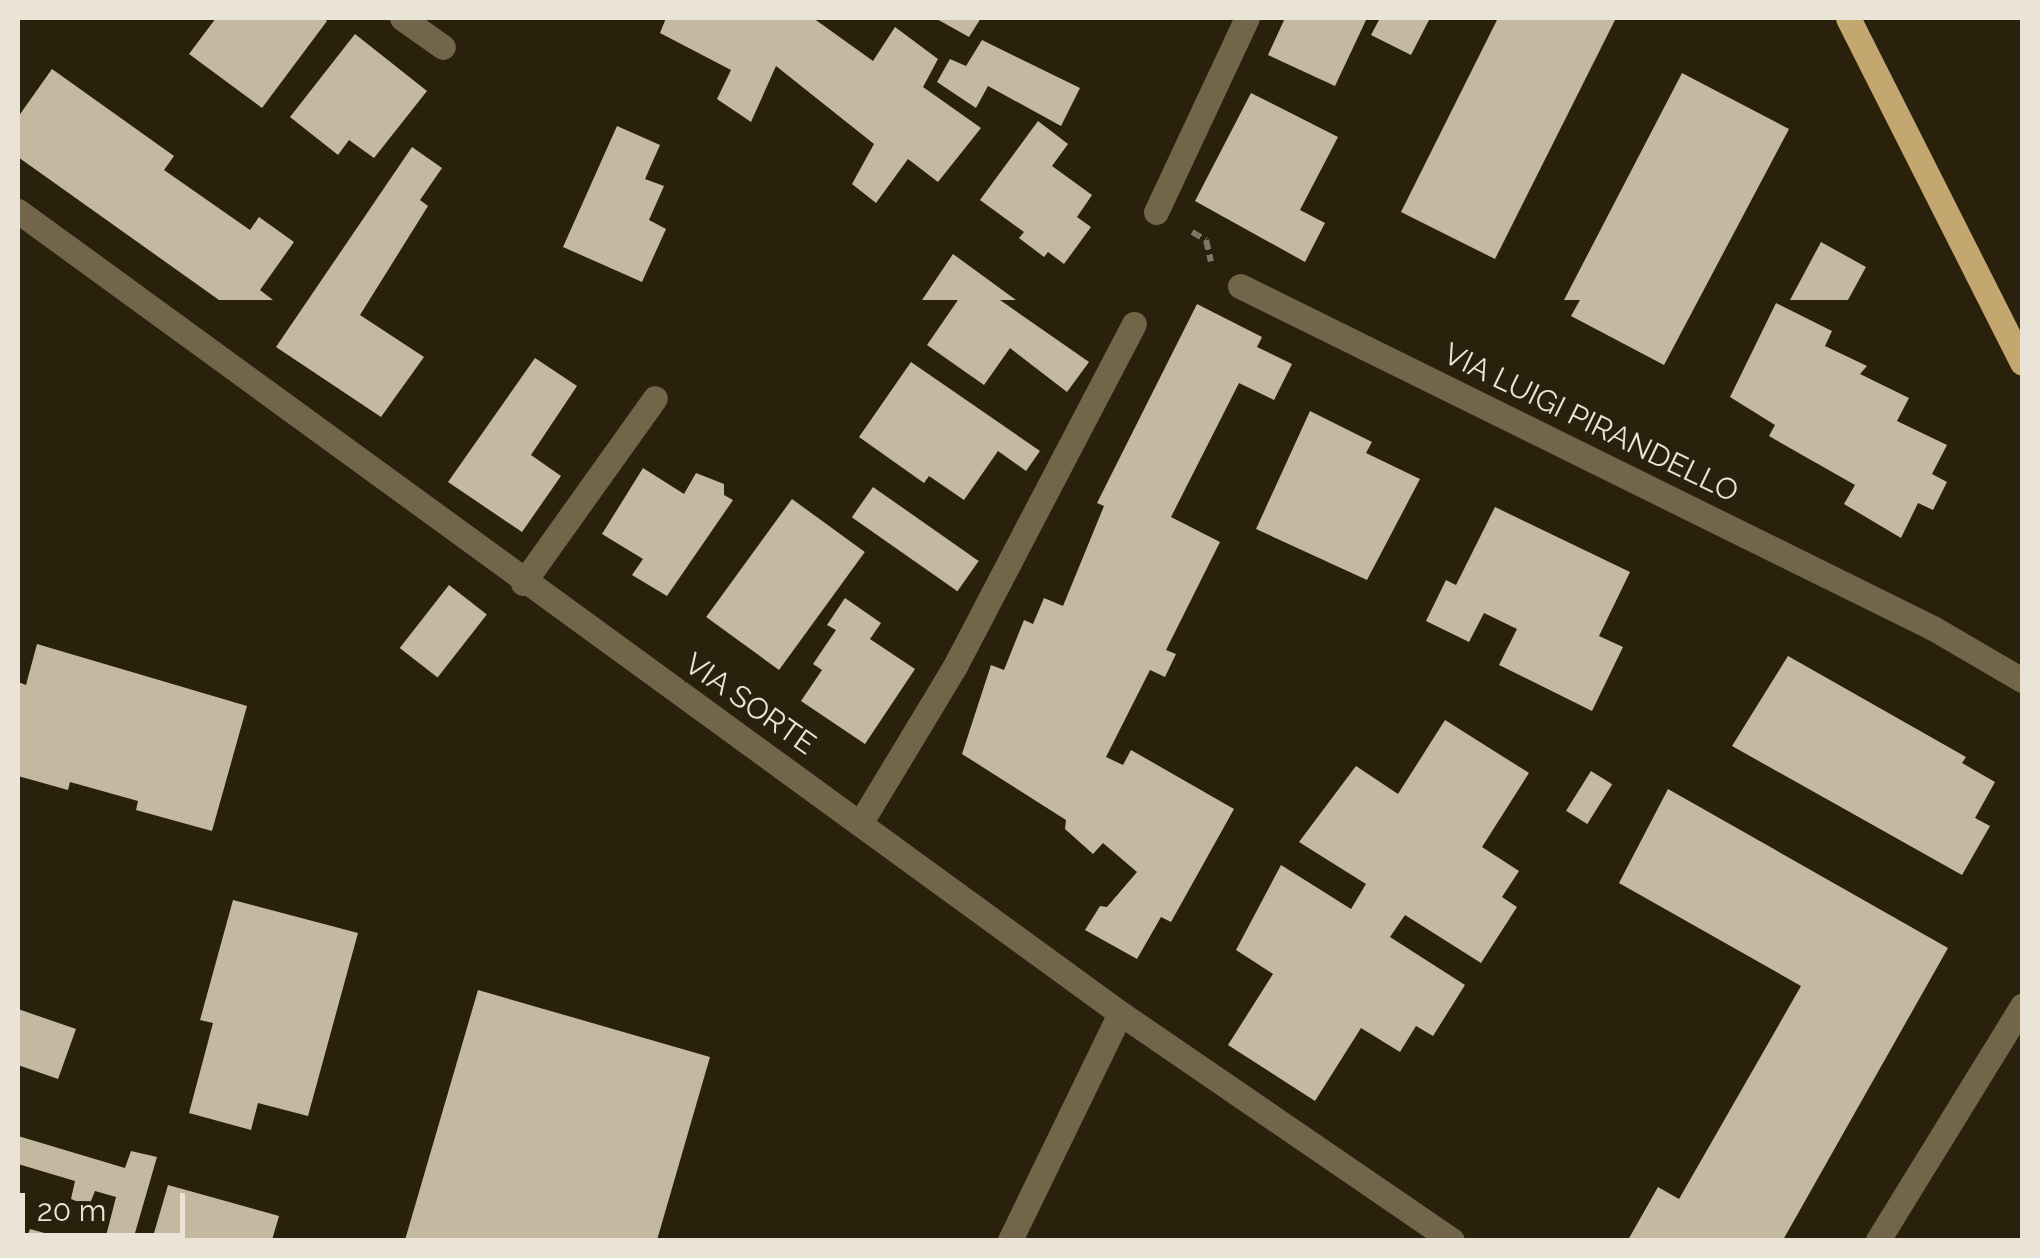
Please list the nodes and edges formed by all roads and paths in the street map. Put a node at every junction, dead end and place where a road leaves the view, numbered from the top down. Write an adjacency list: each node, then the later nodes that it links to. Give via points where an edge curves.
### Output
1 (402, 18): 4 (street)
2 (1247, 18): 6 (street)
3 (1848, 18): 9 (main road)
4 (443, 46)
5 (18, 211): 11 (street, VIA SORTE)
6 (1156, 212): 7 (path, via 1206,240 1214,281)
7 (1240, 286): 12 (street, VIA LUIGI PIRANDELLO, via 1933,628)
8 (1134, 324): 13 (street, via 955,666)
9 (2022, 363)
10 (655, 398): 11 (street)
11 (523, 583): 13 (street, VIA SORTE)
12 (2022, 680)
13 (862, 822): 15 (street, VIA SORTE)
14 (2022, 1006): 18 (street)
15 (1120, 1013): 16 (street); 17 (street, VIA SORTE)
16 (1010, 1240)
17 (1452, 1240)
18 (1878, 1240)

